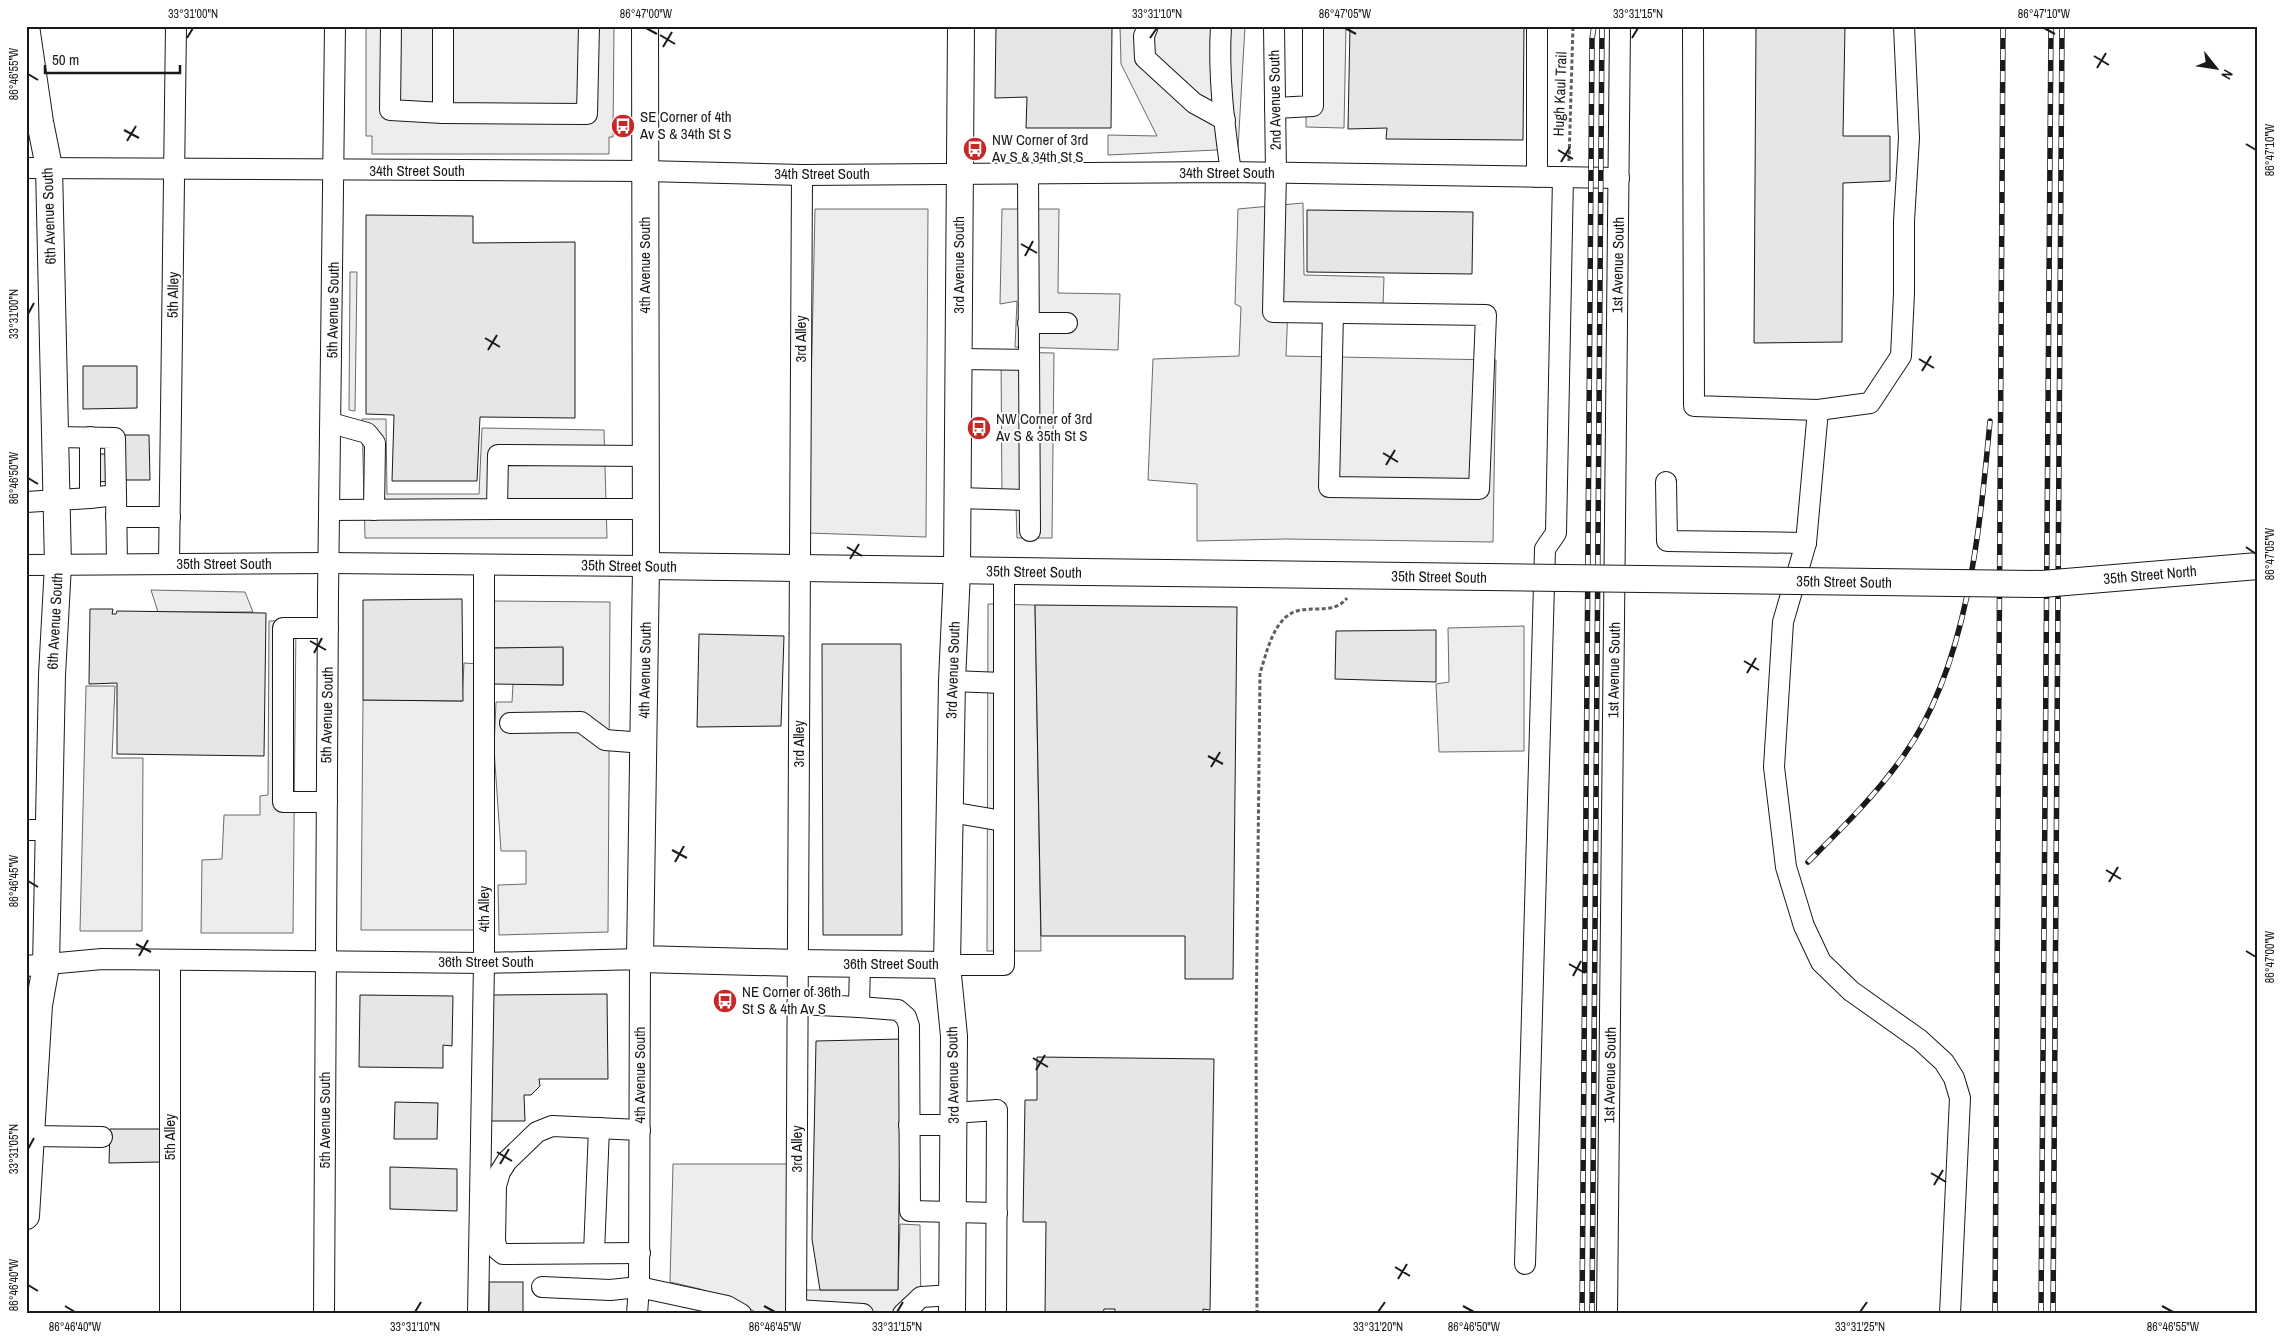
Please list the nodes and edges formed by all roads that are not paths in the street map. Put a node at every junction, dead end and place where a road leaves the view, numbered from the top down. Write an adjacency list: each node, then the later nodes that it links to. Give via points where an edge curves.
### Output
1 (26, 26): 20 (main road, 6th Avenue South, via 40,122)
2 (176, 26): 21 (street, 5th Alley)
3 (335, 26): 23 (street, 5th Avenue South)
4 (391, 26): 18 (street, via 390,110)
5 (443, 26): 18 (street)
6 (589, 26): 18 (street, via 587,114)
7 (645, 26): 24 (main road, 4th Avenue South)
8 (961, 26): 25 (main road, 3rd Avenue South)
9 (1148, 26): 19 (street, via 1144,36 1145,58 1194,103)
10 (1221, 26): 19 (street)
11 (1274, 26): 17 (street, 2nd Avenue South)
12 (1313, 26): 17 (street, via 1313,106)
13 (1537, 26): 30 (street)
14 (1620, 26): 31 (street, 1st Avenue South)
15 (1693, 26): 37 (street, via 1694,406)
16 (1904, 26): 37 (street, via 1909,138 1901,356 1870,403)
17 (1275, 108): 28 (street, 2nd Avenue South)
18 (443, 114)
19 (1225, 120): 26 (street)
20 (38, 168): 21 (street, 34th Street South); 39 (main road, 6th Avenue South)
21 (174, 169): 23 (street, 34th Street South); 54 (street, 5th Alley)
22 (1566, 170): 30 (street, 34th Street South); 31 (street, 34th Street South); 68 (street, via 1556,534 1545,549)
23 (335, 171): 24 (street, 34th Street South); 38 (street, 5th Avenue South)
24 (645, 171): 29 (street, 34th Street South); 41 (main road, 4th Avenue South)
25 (960, 172): 27 (street, 34th Street South); 29 (street, 34th Street South); 35 (main road, 3rd Avenue South)
26 (1231, 172): 27 (street, 34th Street South); 28 (street, 34th Street South)
27 (1028, 173): 34 (street)
28 (1276, 173): 30 (street, 34th Street South); 32 (street, 2nd Avenue South, via 1273,312)
29 (802, 175): 65 (street, 3rd Alley)
30 (1537, 177)
31 (1618, 178): 69 (street, 1st Avenue South)
32 (1333, 313): 32 (street, via 1486,315 1479,489 1329,487)
33 (1067, 323): 34 (street)
34 (1028, 324): 36 (street)
35 (959, 359): 36 (street); 45 (main road, 3rd Avenue South)
36 (1028, 360): 47 (street)
37 (1818, 410): 56 (street)
38 (331, 423): 50 (street, 5th Avenue South); 51 (street, via 367,433 375,443)
39 (55, 437): 40 (street); 46 (main road, 6th Avenue South)
40 (90, 437): 43 (street, via 116,438); 44 (street)
41 (646, 456): 49 (main road, 4th Avenue South); 52 (street, via 498,455)
42 (1666, 482): 56 (street, via 1667,541)
43 (116, 495): 44 (street); 53 (street)
44 (90, 498): 46 (street)
45 (958, 498): 47 (street); 66 (main road, 3rd Avenue South)
46 (56, 500): 48 (street); 61 (main road, 6th Avenue South)
47 (1029, 500): 55 (street)
48 (26, 502)
49 (646, 509): 52 (street); 63 (main road, 4th Avenue South)
50 (330, 510): 51 (street); 57 (street, 5th Avenue South)
51 (374, 510): 52 (street)
52 (497, 510)
53 (116, 516): 54 (street); 58 (street)
54 (170, 516): 59 (street, 5th Alley)
55 (1030, 531)
56 (1806, 543): 117 (street, via 1784,622 1774,767 1786,867 1804,926 1821,962 1851,990 1920,1040 1944,1062 1954,1078 1960,1098)
57 (329, 563): 59 (street, 35th Street South); 62 (street, 35th Street South); 71 (street, 5th Avenue South)
58 (117, 564): 59 (street, 35th Street South); 61 (street, 35th Street South)
59 (169, 564)
60 (26, 565): 61 (street, 35th Street South)
61 (58, 565): 79 (main road, 6th Avenue South)
62 (484, 565): 63 (street, 35th Street South); 83 (street, 4th Alley)
63 (646, 566): 65 (main road, 35th Street South); 75 (main road, 4th Avenue South)
64 (2258, 566): 70 (main road, 35th Street North, bridge)
65 (800, 568): 66 (main road, 35th Street South); 84 (street, 3rd Alley)
66 (957, 570): 67 (main road, 35th Street South); 72 (main road, 3rd Avenue South)
67 (1004, 571): 70 (main road, 35th Street South, bridge); 73 (street)
68 (1544, 574): 69 (street); 103 (street)
69 (1614, 574): 116 (street, 1st Avenue South)
70 (2042, 584)
71 (328, 628): 76 (street, 5th Avenue South); 76 (street, via 283,628 284,802)
72 (952, 681): 73 (street); 77 (main road, 3rd Avenue South)
73 (1003, 683): 78 (street)
74 (510, 723): 75 (street, via 581,722 605,740)
75 (644, 742): 80 (main road, 4th Avenue South)
76 (327, 802): 82 (street, 5th Avenue South)
77 (950, 812): 78 (street); 86 (main road, 3rd Avenue South)
78 (1003, 821): 86 (street, via 1004,964)
79 (38, 830): 87 (main road, 6th Avenue South)
80 (640, 959): 83 (street, 36th Street South); 84 (main road, 36th Street South); 95 (street, 4th Avenue South)
81 (170, 960): 82 (street, 36th Street South); 87 (street, 36th Street South, via 102,959); 108 (street, 5th Alley)
82 (325, 960): 83 (street, 36th Street South); 109 (street, 5th Avenue South)
83 (484, 963): 110 (street, 4th Alley)
84 (798, 964): 85 (main road, 36th Street South); 88 (street, 3rd Alley)
85 (860, 964): 86 (main road, 36th Street South); 89 (street)
86 (947, 965): 92 (main road, 3rd Avenue South, via 954,1036)
87 (36, 966): 90 (main road, 6th Avenue South, via 39,1006)
88 (798, 1004): 89 (street); 107 (street, 3rd Alley)
89 (859, 1007): 93 (street, via 898,1010 906,1017 909,1026)
90 (31, 1061): 91 (main road, 6th Avenue South)
91 (30, 1089): 96 (main road, 6th Avenue South)
92 (954, 1119): 93 (street); 99 (main road, 3rd Avenue South); 100 (street, via 997,1110)
93 (909, 1126): 99 (street, via 910,1211)
94 (599, 1128): 95 (street); 101 (street); 101 (street, via 552,1126 537,1132 507,1161 496,1186 495,1240 502,1254)
95 (640, 1130): 102 (street, 4th Avenue South)
96 (31, 1136): 97 (street); 98 (main road, 6th Avenue South)
97 (102, 1137)
98 (27, 1199)
99 (953, 1213): 100 (street); 106 (main road, 3rd Avenue South)
100 (997, 1213): 115 (street)
101 (594, 1253): 102 (street)
102 (640, 1253): 105 (street, 4th Avenue South)
103 (1525, 1264)
104 (542, 1287): 105 (street, via 610,1290)
105 (639, 1287): 111 (street, 4th Avenue South); 112 (street, via 727,1306)
106 (952, 1304): 114 (street, via 921,1297)
107 (796, 1312): 113 (street)
108 (170, 1314)
109 (324, 1314)
110 (478, 1314)
111 (637, 1314)
112 (741, 1314)
113 (863, 1314)
114 (903, 1314)
115 (996, 1314)
116 (1607, 1314)
117 (1950, 1314)

